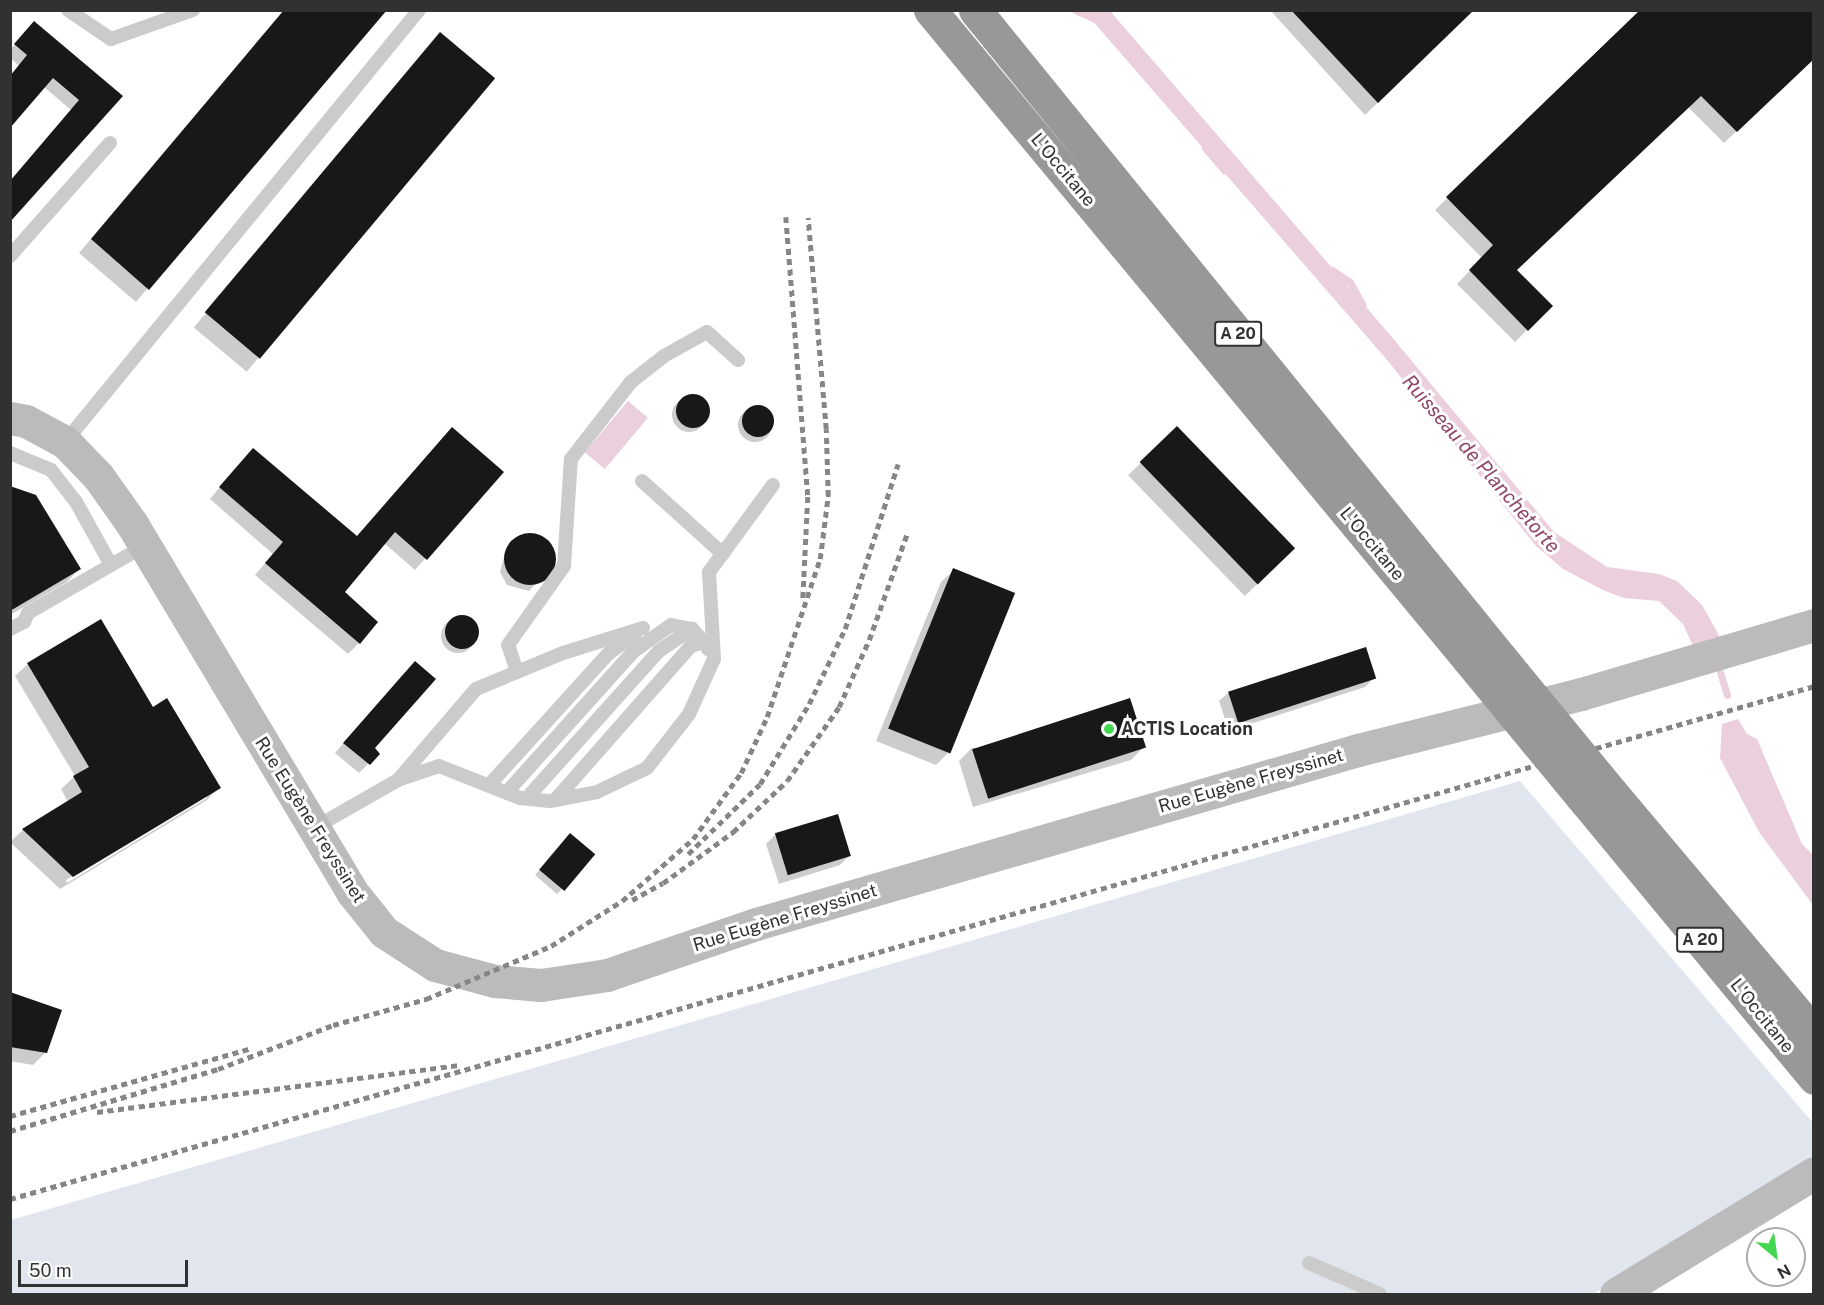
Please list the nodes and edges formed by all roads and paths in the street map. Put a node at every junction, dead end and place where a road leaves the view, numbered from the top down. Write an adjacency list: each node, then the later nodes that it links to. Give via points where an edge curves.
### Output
1 (68, 10): 2 (lane, via 111,39)
2 (193, 10)
3 (419, 10): 10 (lane)
4 (930, 10): 28 (highway, L'Occitane / A 20, bridge, via 1468,659)
5 (975, 10): 28 (highway, L'Occitane / A 20, bridge, via 1501,657)
6 (110, 143): 7 (lane)
7 (10, 256)
8 (738, 360): 24 (lane, via 707,332 664,356 631,382 571,459 564,566 508,645)
9 (10, 418): 10 (street, Rue Eugène Freyssinet, via 26,421)
10 (65, 442): 14 (street, Rue Eugène Freyssinet, via 98,476)
11 (10, 453): 16 (lane, via 51,470 76,502)
12 (642, 482): 15 (lane)
13 (773, 485): 15 (lane)
14 (144, 546): 16 (lane); 31 (street, Rue Eugène Freyssinet)
15 (723, 554): 23 (lane, via 710,572)
16 (111, 566): 20 (lane, via 28,613 24,622)
17 (671, 625): 19 (lane); 21 (lane); 27 (lane, via 634,651)
18 (1814, 625): 31 (street, Rue Eugène Freyssinet, via 1581,694 1358,750 756,924 607,975 541,985 495,981 435,965 384,932 352,892)
19 (643, 628): 24 (lane); 26 (lane, via 608,654)
20 (10, 629)
21 (692, 629): 22 (lane); 29 (lane, via 659,651)
22 (704, 642): 23 (lane); 30 (lane, via 691,646)
23 (714, 659): 30 (lane, via 689,714 647,768 597,792)
24 (516, 672): 25 (lane, via 476,689)
25 (398, 780): 26 (lane, via 439,766); 31 (lane)
26 (490, 784): 27 (lane)
27 (507, 792): 29 (lane)
28 (1599, 797): 32 (highway, L'Occitane / A 20); 33 (highway, L'Occitane / A 20)
29 (527, 798): 30 (lane)
30 (556, 799)
31 (314, 828)
32 (1814, 1033)
33 (1814, 1078)
34 (1814, 1173): 38 (street)
35 (1814, 1189): 39 (street)
36 (1309, 1263): 37 (lane)
37 (1380, 1294)
38 (1616, 1294)
39 (1644, 1294)

